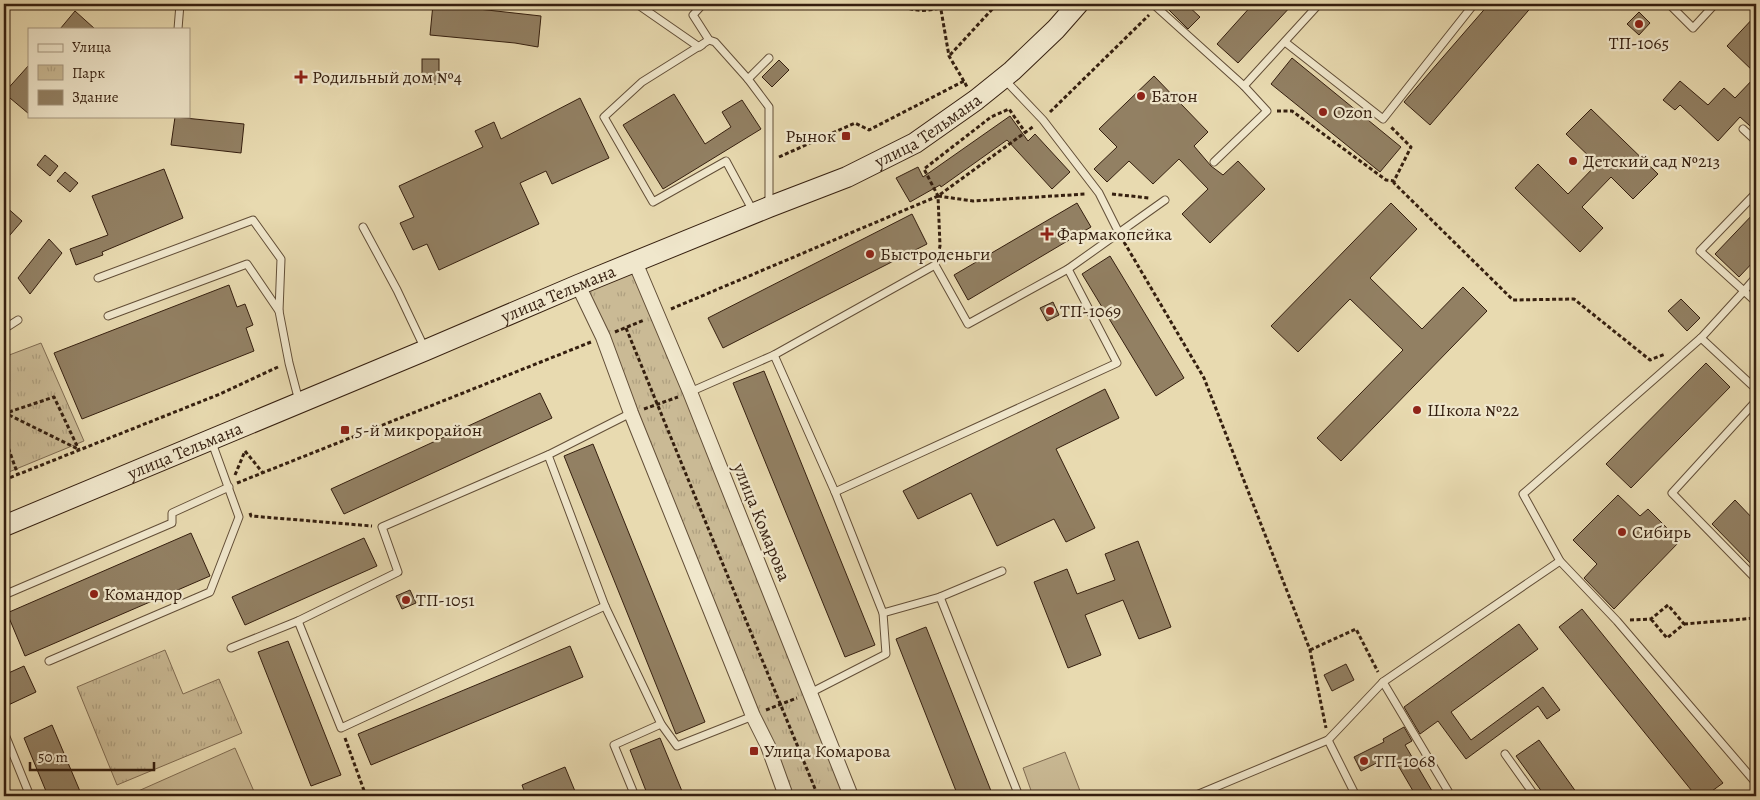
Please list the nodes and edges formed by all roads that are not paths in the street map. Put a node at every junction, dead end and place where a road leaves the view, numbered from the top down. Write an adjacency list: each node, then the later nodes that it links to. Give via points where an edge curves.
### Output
1 (180, 4): 10 (lane)
2 (637, 4): 13 (lane)
3 (703, 4): 11 (lane, via 692,15)
4 (1078, 4): 16 (main road, улица Тельмана)
5 (1319, 4): 12 (lane)
6 (1474, 4): 12 (lane, via 1383,119)
7 (1668, 4): 8 (lane, via 1693,28)
8 (1715, 4)
9 (1155, 5): 17 (lane)
10 (178, 28)
11 (708, 40): 13 (lane); 15 (lane, via 715,42)
12 (1285, 42): 17 (lane)
13 (699, 48): 23 (lane, via 642,82 604,117 653,202 726,160)
14 (769, 58): 15 (lane)
15 (748, 78): 23 (lane, via 769,107 769,161)
16 (1003, 78): 23 (main road, улица Тельмана, via 915,143 846,177); 25 (lane, via 1043,120 1099,193)
17 (1244, 86): 20 (lane, via 1267,111)
18 (1743, 129): 19 (lane)
19 (1756, 141)
20 (1214, 162)
21 (1756, 193): 31 (lane, via 1700,250)
22 (1165, 200): 25 (lane)
23 (761, 210): 26 (main road, улица Тельмана)
24 (363, 227): 38 (lane)
25 (1119, 233): 27 (lane)
26 (635, 262): 30 (main road, улица Тельмана); 41 (street, улица Комарова)
27 (1068, 269): 39 (lane, via 968,324 935,265); 48 (lane, via 1117,363)
28 (1756, 277): 31 (lane)
29 (98, 278): 33 (lane, via 253,220 281,259)
30 (578, 285): 38 (main road, улица Тельмана); 44 (street, via 603,337)
31 (1744, 291): 32 (lane); 37 (lane)
32 (1756, 302)
33 (279, 311): 34 (lane, via 247,264); 43 (lane)
34 (108, 316)
35 (18, 320): 36 (lane)
36 (4, 329)
37 (1701, 338): 40 (lane); 50 (lane, via 1523,494)
38 (426, 350): 43 (main road, улица Тельмана)
39 (774, 355): 41 (lane); 48 (lane)
40 (1756, 389)
41 (690, 392): 61 (street, улица Комарова)
42 (1756, 402): 52 (lane, via 1672,493)
43 (299, 403): 45 (main road, улица Тельмана)
44 (631, 413): 46 (lane); 62 (street)
45 (211, 440): 47 (lane); 49 (main road, улица Тельмана)
46 (548, 455): 55 (lane); 57 (lane, via 382,527 398,572)
47 (230, 487): 53 (lane, via 172,513 172,523); 59 (lane, via 240,518 210,592)
48 (835, 492): 56 (lane)
49 (4, 526)
50 (1560, 562): 60 (lane); 67 (lane, via 1617,621)
51 (1002, 570): 54 (lane)
52 (1756, 579)
53 (4, 595)
54 (940, 597): 56 (lane); 73 (lane)
55 (605, 606): 57 (lane, via 341,728); 63 (lane)
56 (883, 613): 61 (lane, via 886,654)
57 (298, 621): 58 (lane)
58 (230, 648)
59 (48, 661)
60 (1383, 682): 65 (lane); 76 (lane)
61 (810, 693): 72 (street, улица Комарова)
62 (753, 716): 63 (lane, via 677,746); 71 (street)
63 (661, 724): 70 (lane, via 614,745)
64 (4, 732): 69 (lane)
65 (1328, 740): 74 (lane); 75 (lane)
66 (1505, 754): 77 (lane)
67 (1756, 783)
68 (1756, 792): 78 (lane)
69 (30, 796)
70 (635, 796)
71 (786, 796)
72 (851, 796)
73 (1019, 796)
74 (1194, 796)
75 (1356, 796)
76 (1451, 796)
77 (1535, 796)
78 (1751, 796)

